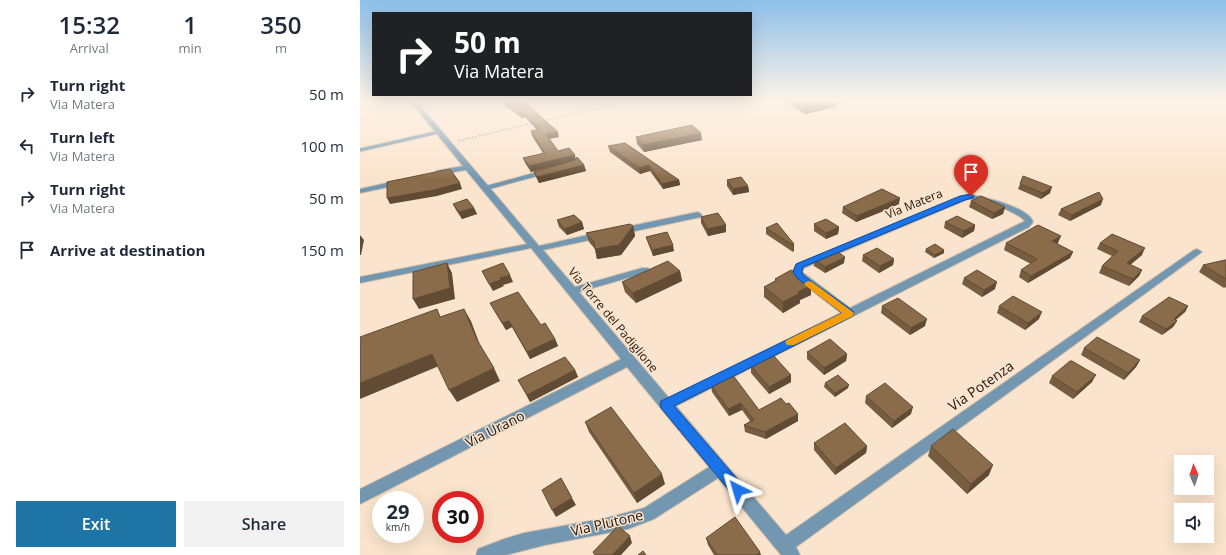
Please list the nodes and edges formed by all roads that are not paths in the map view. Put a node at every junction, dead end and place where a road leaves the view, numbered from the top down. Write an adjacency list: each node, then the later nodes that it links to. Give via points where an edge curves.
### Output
1 (435, 127): 2 (street, Via Torre del Padiglione)
2 (439, 132): 3 (lane); 4 (street, Via Torre del Padiglione)
3 (360, 150)
4 (468, 167): 6 (street); 8 (street, Via Torre del Padiglione)
5 (543, 172): 8 (lane)
6 (430, 175)
7 (406, 181): 9 (street)
8 (486, 188): 11 (street, Via Torre del Padiglione)
9 (360, 191)
10 (698, 215): 11 (street)
11 (535, 247): 14 (street); 15 (street, Via Torre del Padiglione)
12 (1197, 252): 21 (street, Via Potenza)
13 (645, 270): 15 (street)
14 (360, 280)
15 (572, 291): 17 (street, Via Torre del Padiglione)
16 (849, 313): 16 (street, Via Matera, via 1026,225 1029,220 983,198 967,197 800,266 797,272 801,278); 18 (street, Via Matera)
17 (630, 360): 18 (street, Via Torre del Padiglione); 20 (street, Via Urano)
18 (666, 405): 19 (street, Via Torre del Padiglione)
19 (720, 468): 21 (street, Via Torre del Padiglione); 22 (street, Via Plutone, via 640,518 530,539 500,547)
20 (360, 497)
21 (788, 550)
22 (484, 555)

